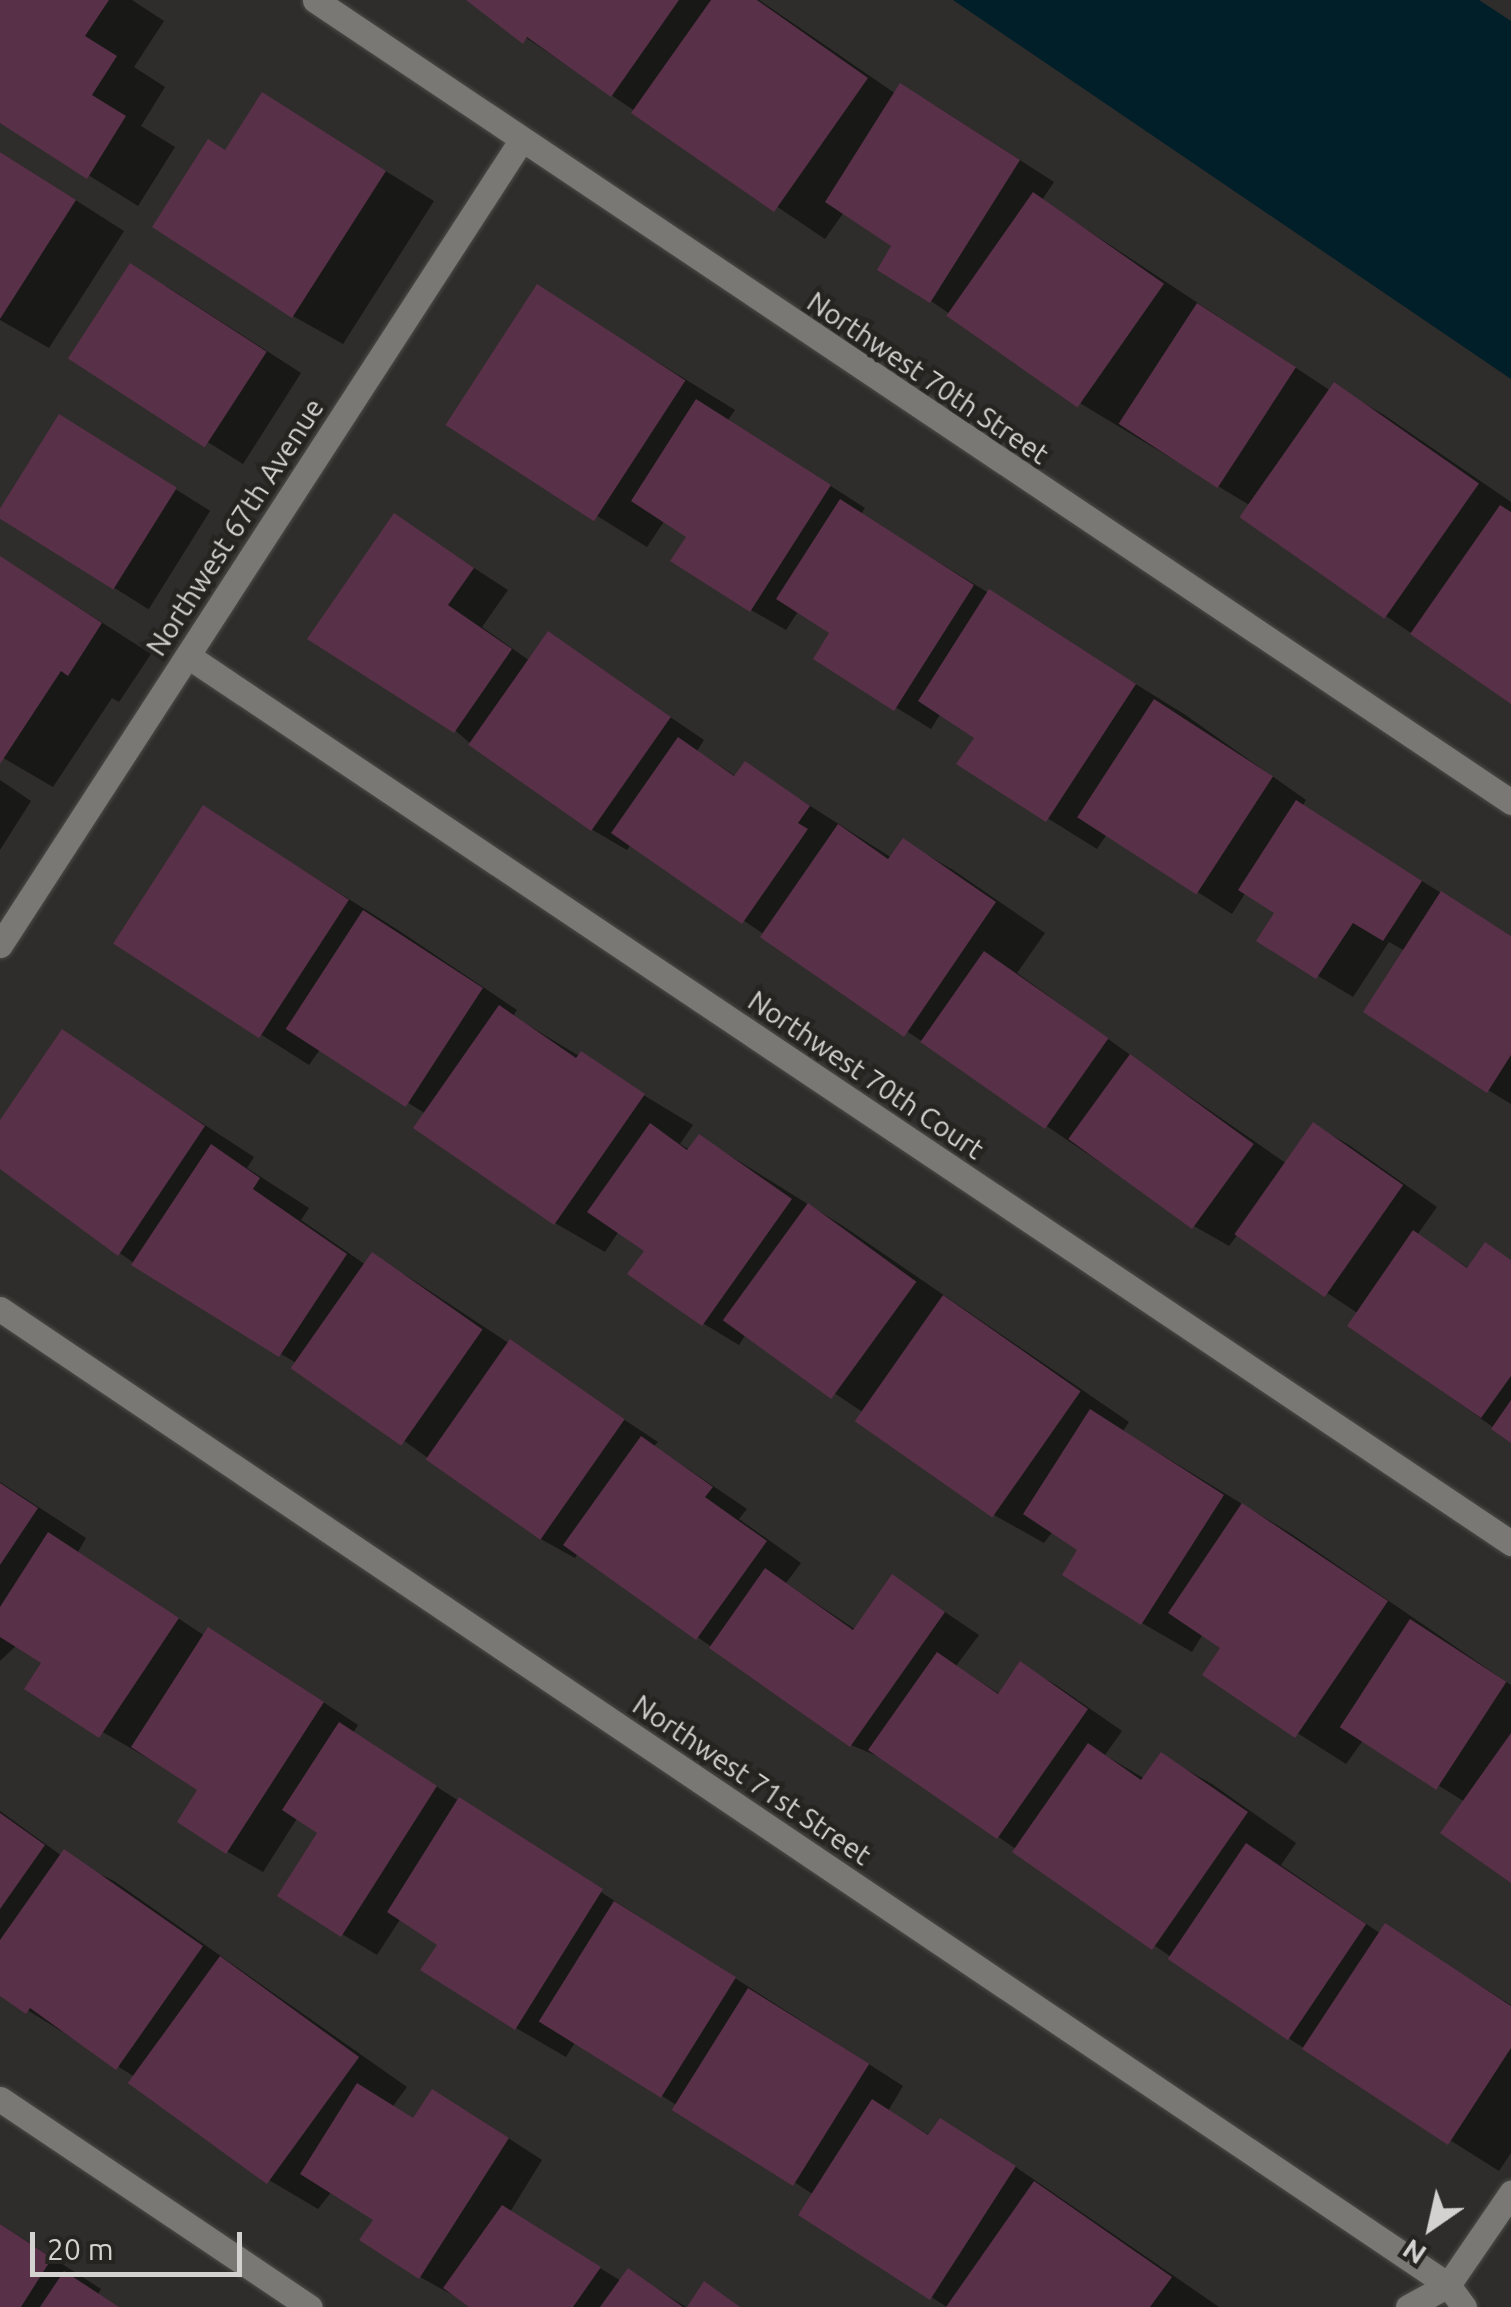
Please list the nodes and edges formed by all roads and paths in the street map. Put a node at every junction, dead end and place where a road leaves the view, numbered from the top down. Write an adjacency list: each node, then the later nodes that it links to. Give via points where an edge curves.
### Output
1 (315, 0): 2 (street, Northwest 70th Street)
2 (520, 142): 3 (street, Northwest 67th Avenue); 4 (street, Northwest 70th Street)
3 (188, 656): 5 (street, Northwest 67th Avenue); 7 (street, Northwest 70th Court)
4 (1511, 802)
5 (0, 945)
6 (0, 1309): 10 (street, Northwest 71st Street)
7 (1511, 1543)
8 (0, 2099): 11 (street)
9 (1511, 2193): 10 (street)
10 (1448, 2285): 12 (street); 13 (street, Northwest 71st Street)
11 (310, 2307)
12 (1408, 2307)
13 (1464, 2307)

